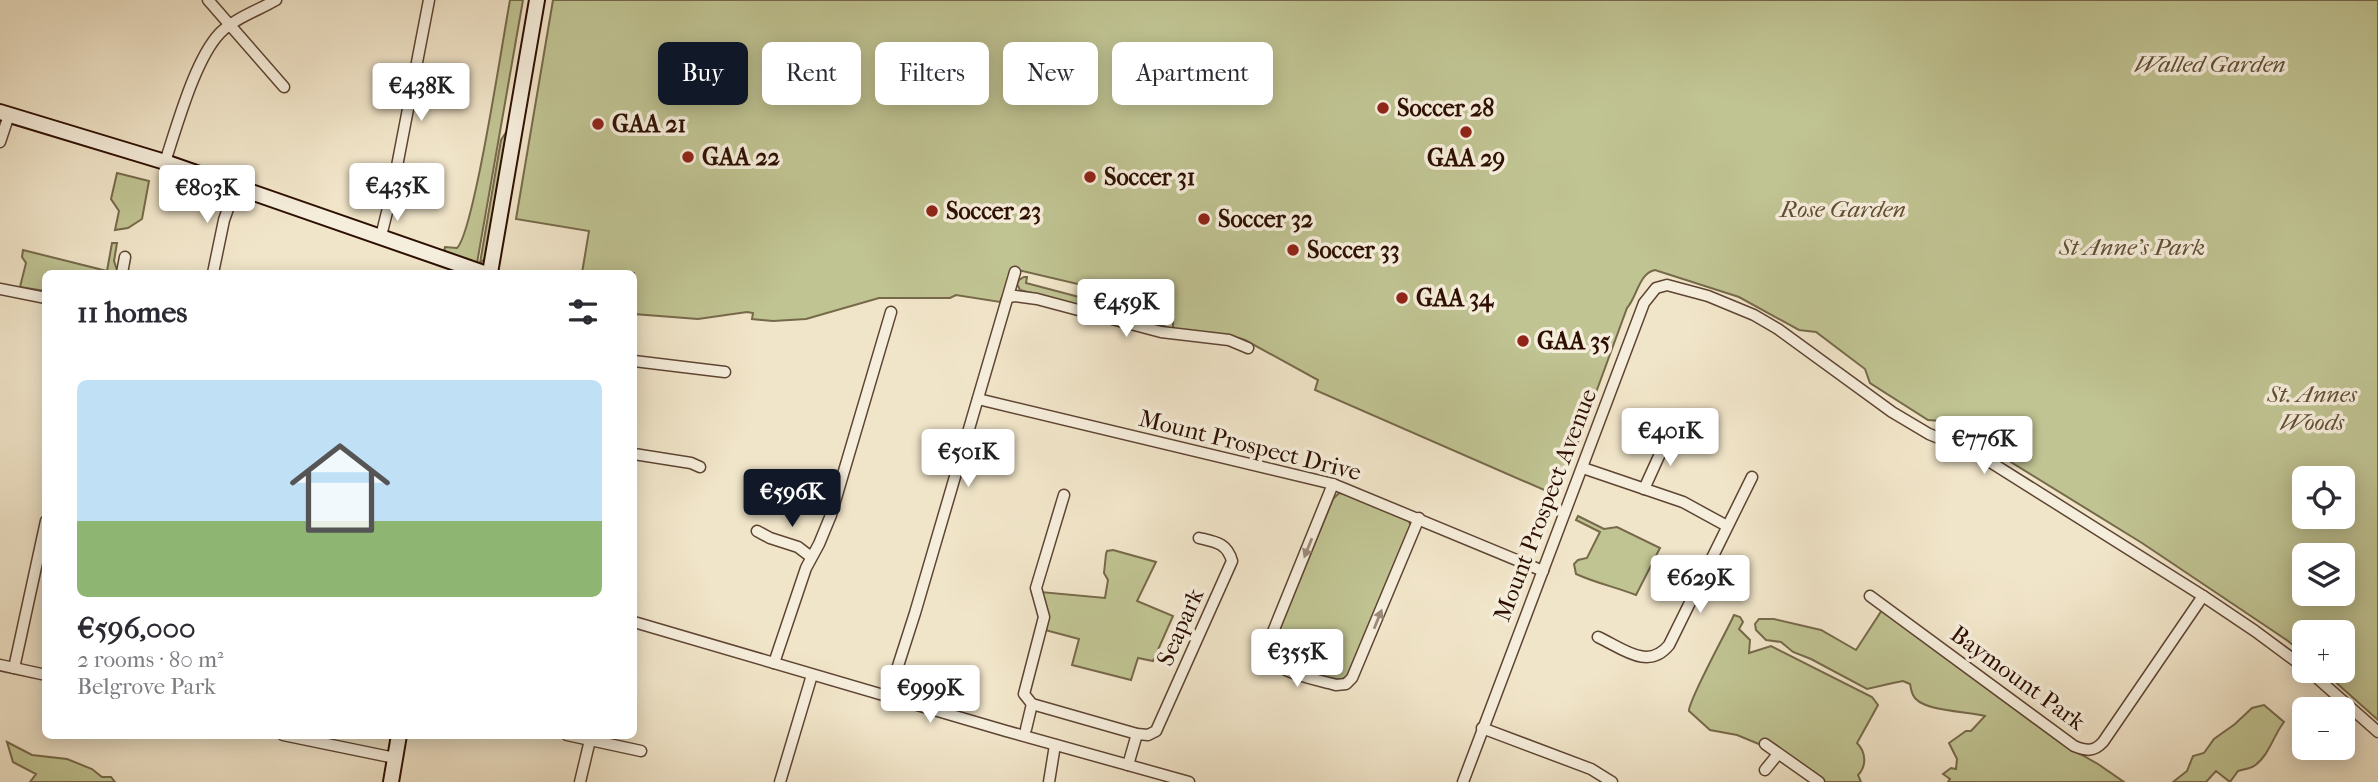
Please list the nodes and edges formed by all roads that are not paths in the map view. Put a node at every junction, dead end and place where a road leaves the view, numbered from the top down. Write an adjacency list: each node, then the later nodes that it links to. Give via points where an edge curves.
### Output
1 (208, 0): 5 (street)
2 (276, 0): 5 (street)
3 (429, 0): 11 (street)
4 (537, 0): 16 (street)
5 (230, 24): 6 (street); 9 (street, via 203,62)
6 (284, 87)
7 (4, 113): 8 (street); 9 (street)
8 (0, 142)
9 (165, 162): 10 (street)
10 (236, 186): 11 (street); 14 (street)
11 (381, 236): 15 (street)
12 (125, 257): 13 (street)
13 (123, 270)
14 (214, 270)
15 (476, 270)
16 (491, 270)
17 (1015, 272): 20 (street)
18 (0, 289): 19 (street)
19 (42, 297)
20 (1009, 297): 22 (street, via 1037,299 1161,332 1229,340); 25 (street)
21 (891, 312): 39 (street, via 831,515)
22 (1248, 348)
23 (637, 361): 24 (street)
24 (725, 372)
25 (978, 399): 31 (street, Mount Prospect Drive); 52 (street)
26 (1669, 434): 32 (street)
27 (637, 454): 28 (street)
28 (700, 467)
29 (1583, 468): 32 (street); 40 (street, Mount Prospect Avenue); 42 (street, Mount Prospect Avenue, via 1644,303 1656,288 1682,288 1730,304 1778,329 1916,428 1976,453)
30 (1752, 477): 35 (street)
31 (1333, 484): 34 (street, Mount Prospect Drive); 34 (street, one-way to 34, via 1266,649 1277,667 1336,685 1352,678)
32 (1644, 489): 35 (street, via 1684,502)
33 (1064, 495): 53 (street, via 1036,588 1044,617 1024,694)
34 (1419, 518): 40 (street, Mount Prospect Drive)
35 (1727, 526): 44 (street, via 1661,655 1641,658)
36 (757, 531): 39 (street)
37 (1199, 538): 57 (street, Seapark, via 1222,543 1232,561 1156,731)
38 (42, 539): 48 (street)
39 (811, 557): 46 (street)
40 (1543, 570): 54 (street, Mount Prospect Avenue)
41 (1870, 596): 42 (street, Baymount Park, via 2084,750 2103,742)
42 (2203, 596): 45 (street, Mount Prospect Avenue)
43 (637, 623): 46 (street)
44 (1598, 637)
45 (2292, 658)
46 (774, 663): 50 (street)
47 (0, 665): 48 (street)
48 (14, 668): 49 (street)
49 (42, 674)
50 (812, 675): 52 (street); 71 (street)
51 (2322, 683): 56 (street, Mount Prospect Avenue)
52 (888, 697): 63 (street)
53 (1032, 704): 55 (street); 57 (street)
54 (1482, 728): 74 (street, Mount Prospect Avenue); 75 (street, via 1591,769)
55 (1026, 729)
56 (2378, 732)
57 (1137, 734): 67 (street)
58 (302, 739): 66 (street)
59 (398, 739): 66 (street)
60 (585, 739): 61 (street)
61 (590, 740): 64 (street); 70 (street)
62 (1765, 744): 65 (street)
63 (1055, 745): 67 (street); 72 (street)
64 (640, 751)
65 (1778, 754): 68 (street); 76 (street)
66 (395, 758): 69 (street)
67 (1128, 765): 73 (street)
68 (1765, 770)
69 (391, 782)
70 (580, 782)
71 (780, 782)
72 (1049, 782)
73 (1189, 782)
74 (1463, 782)
75 (1612, 782)
76 (1819, 782)

